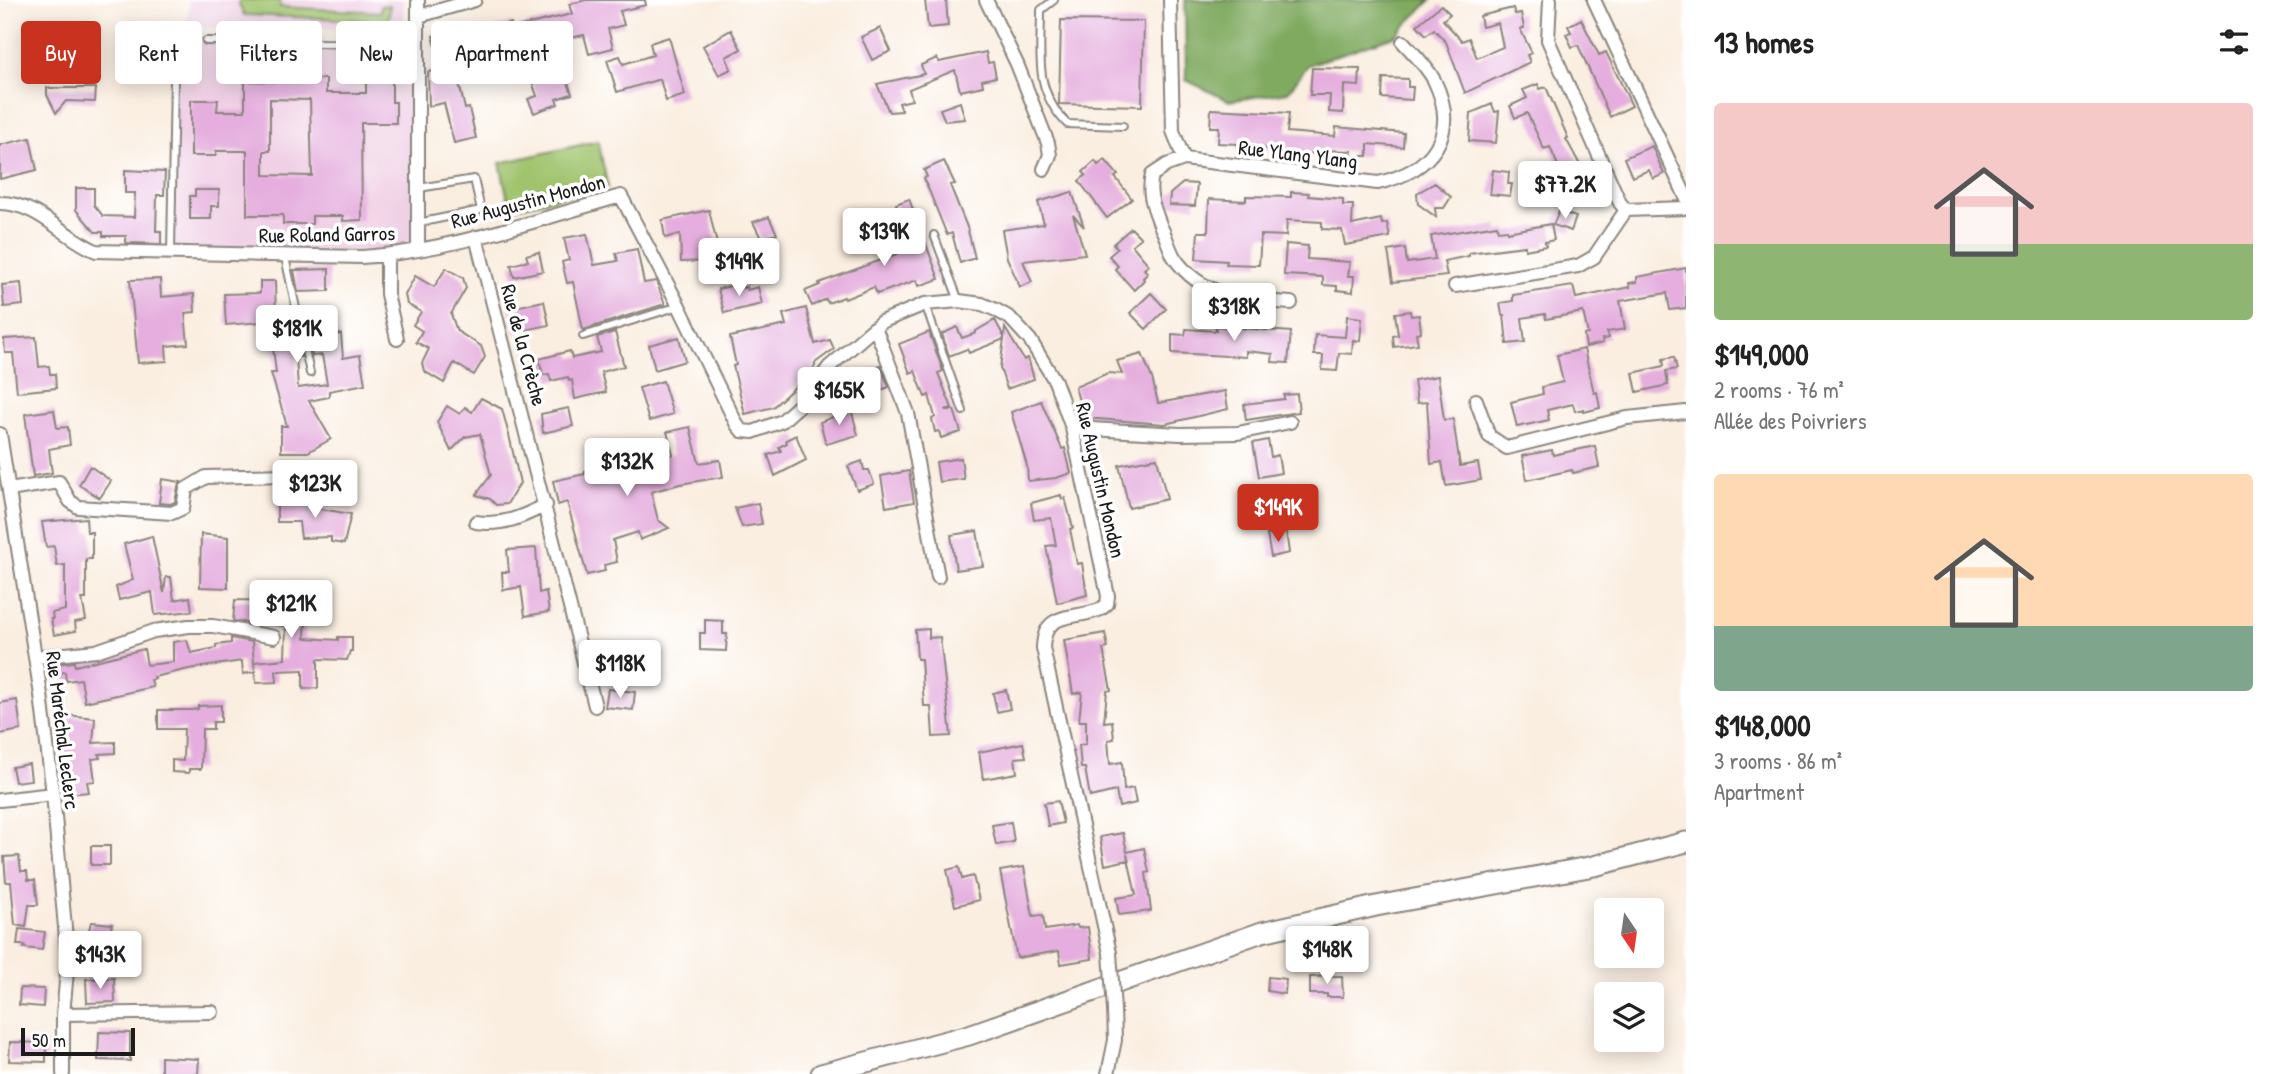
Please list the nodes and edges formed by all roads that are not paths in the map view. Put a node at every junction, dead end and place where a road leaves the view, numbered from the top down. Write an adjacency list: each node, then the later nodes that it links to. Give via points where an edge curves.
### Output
1 (418, 0): 8 (street, Rue Roland Garros)
2 (475, 0): 8 (street)
3 (986, 0): 15 (street, via 1048,143 1050,155)
4 (1054, 0): 13 (lane, via 1041,10 1041,81 1054,110 1067,124)
5 (1170, 0): 14 (street, via 1173,131)
6 (1550, 0): 20 (street, via 1548,40)
7 (1594, 0): 17 (street)
8 (419, 16): 11 (street, Rue Roland Garros)
9 (206, 41): 11 (lane)
10 (1403, 42): 14 (street, Rue Ylang Ylang, via 1434,81 1443,114 1434,152 1414,171 1378,183)
11 (419, 45): 16 (street, Rue Roland Garros)
12 (174, 84): 25 (lane)
13 (1123, 126)
14 (1184, 159): 30 (street, via 1158,169 1149,187 1174,257 1206,287 1222,294)
15 (1044, 169)
16 (419, 188): 21 (street, Rue Roland Garros); 21 (lane, via 474,179 481,210)
17 (1686, 197)
18 (0, 203): 25 (street, Rue Roland Garros, via 46,218 80,245 96,251)
19 (1686, 208): 20 (street)
20 (1626, 209): 28 (street, via 1594,257 1578,266)
21 (418, 223): 24 (street, Rue Roland Garros)
22 (934, 235): 29 (lane)
23 (476, 237): 24 (street, Rue Augustin Mondon); 32 (street, Rue Augustin Mondon, via 621,196); 45 (street, Rue de la Crèche)
24 (418, 250): 26 (street, Rue Roland Garros)
25 (171, 254): 27 (street, Rue Roland Garros)
26 (387, 256): 27 (street, Rue Roland Garros); 35 (street, via 387,294)
27 (285, 257): 36 (lane)
28 (1455, 286)
29 (959, 301): 31 (street, Rue Augustin Mondon); 41 (street, Rue Augustin Mondon, via 996,310 1030,340 1045,360)
30 (1291, 303)
31 (925, 304): 33 (street, Rue Augustin Mondon); 38 (lane)
32 (679, 306): 33 (street, Rue Augustin Mondon, via 737,425 748,432 773,426 793,412 829,367); 34 (lane)
33 (875, 327): 47 (street, via 908,413)
34 (583, 336)
35 (397, 339)
36 (310, 373)
37 (1476, 400): 39 (street, via 1489,436 1507,448 1627,418)
38 (963, 411)
39 (1686, 412)
40 (1290, 422): 41 (street, via 1238,433)
41 (1072, 428): 58 (street, Rue Augustin Mondon, bridge, via 1107,604 1056,620 1044,633 1044,648 1110,953 1115,1040)
42 (0, 434): 44 (street, Rue Maréchal Leclerc)
43 (328, 474): 44 (street, via 206,477 186,489 183,508 172,513 78,507 59,482)
44 (9, 490): 49 (street, Rue Maréchal Leclerc)
45 (546, 505): 46 (street, via 517,520); 50 (street, Rue de la Crèche)
46 (476, 522)
47 (938, 577)
48 (274, 638): 49 (street, via 189,626 153,631 96,651)
49 (35, 657): 51 (street, Rue Maréchal Leclerc)
50 (595, 706)
51 (53, 794): 52 (street); 55 (street, Rue Maréchal Leclerc, via 68,961)
52 (0, 800)
53 (1686, 842): 57 (main road, via 1594,866 1262,932 969,1035)
54 (212, 1012): 55 (street)
55 (63, 1014): 56 (street, Rue Maréchal Leclerc)
56 (63, 1074)
57 (821, 1074)
58 (1108, 1074)

